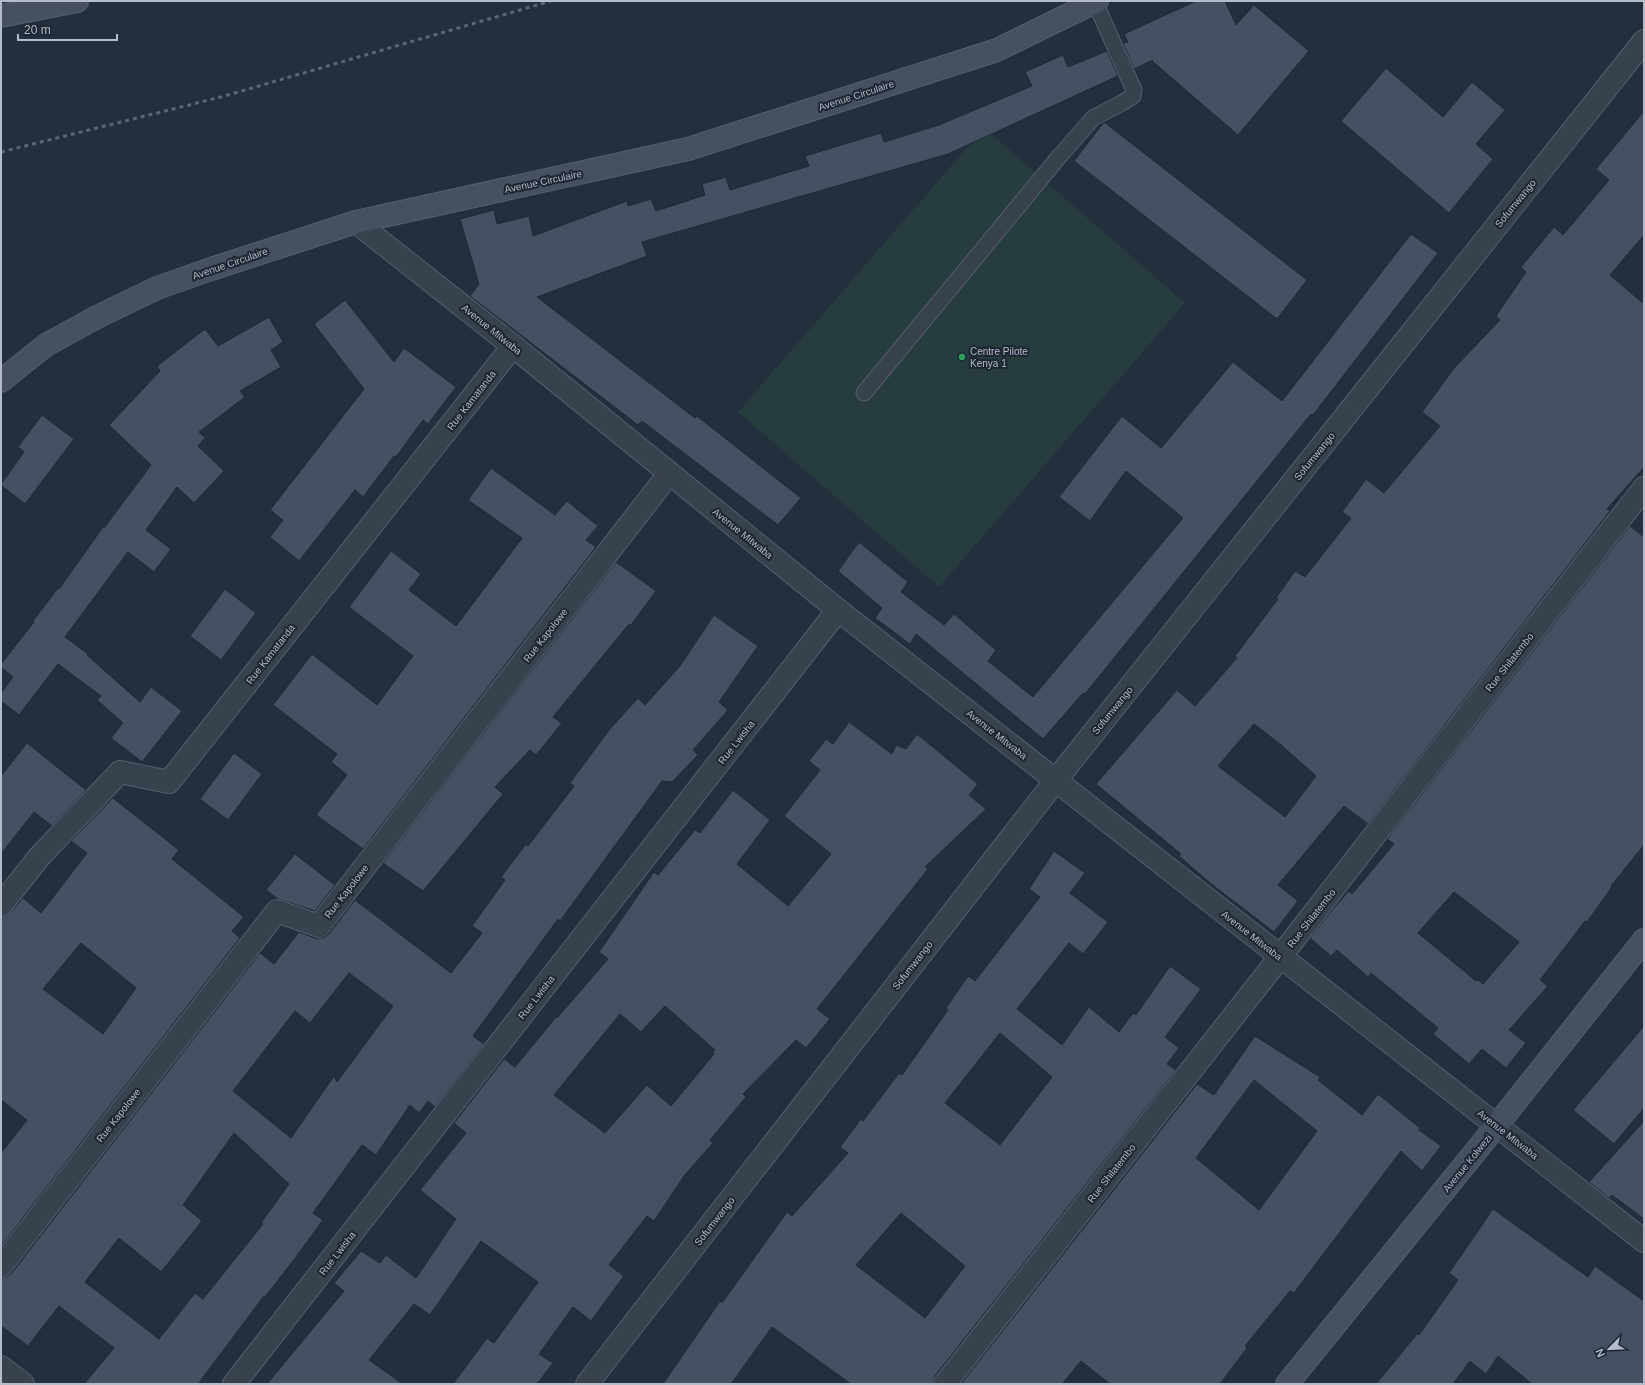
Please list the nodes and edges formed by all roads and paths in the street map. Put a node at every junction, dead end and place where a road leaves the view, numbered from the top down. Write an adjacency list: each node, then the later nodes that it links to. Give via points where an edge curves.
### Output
1 (77, 1): 3 (street)
2 (1096, 2): 5 (street, Avenue Circulaire, via 997,50 688,149); 8 (lane, via 1134,90 1133,96 1093,118)
3 (1, 16)
4 (1644, 42): 12 (street, Sofumwango)
5 (356, 222): 6 (street, Avenue Mitwaba); 7 (street, Avenue Circulaire, via 157,288 46,346)
6 (513, 346): 11 (street, Avenue Mitwaba); 13 (street, Rue Kamatanda, via 169,782 120,772 40,856)
7 (1, 381)
8 (864, 393)
9 (661, 484): 18 (street, Rue Kapolowe, via 319,926 277,911)
10 (1644, 488): 15 (street, Rue Shilatembo)
11 (838, 610): 12 (street, Avenue Mitwaba); 21 (street, Rue Lwisha)
12 (1056, 780): 15 (street, Avenue Mitwaba); 22 (street, Sofumwango)
13 (1, 905)
14 (1644, 940): 16 (street, Avenue Kolwezi)
15 (1280, 957): 16 (street, Avenue Mitwaba); 23 (street, Rue Shilatembo)
16 (1497, 1125): 17 (street, Avenue Mitwaba); 24 (street, Avenue Kolwezi)
17 (1644, 1241)
18 (1, 1266)
19 (1, 1367): 20 (street)
20 (24, 1384)
21 (234, 1384)
22 (587, 1384)
23 (945, 1384)
24 (1287, 1384)

